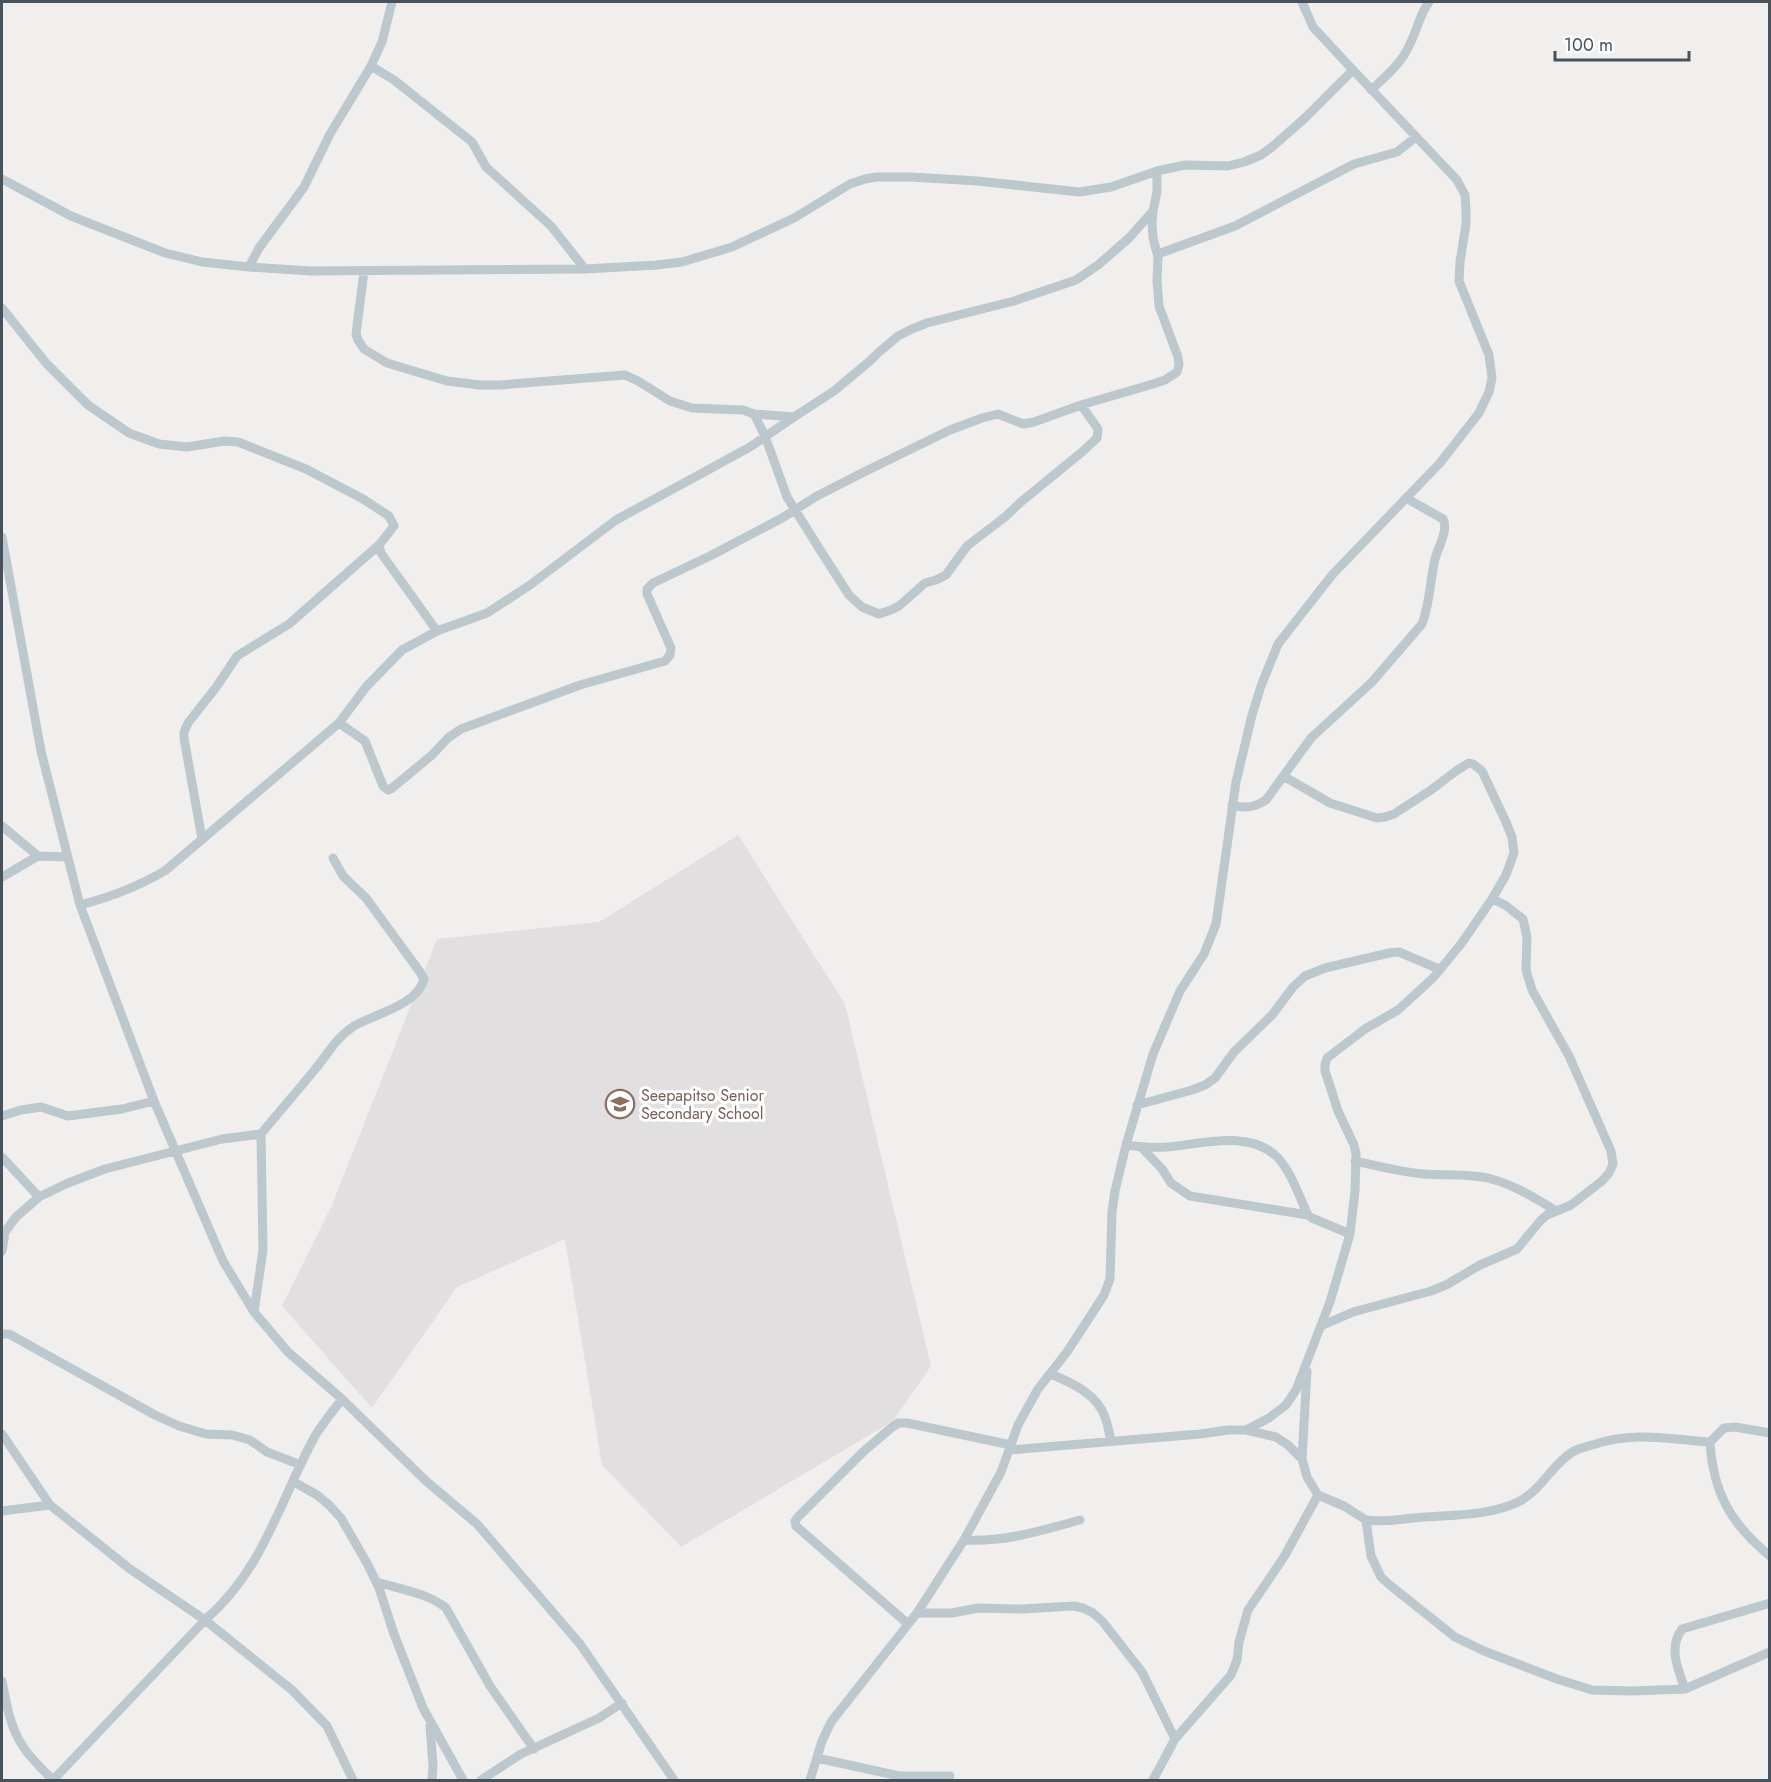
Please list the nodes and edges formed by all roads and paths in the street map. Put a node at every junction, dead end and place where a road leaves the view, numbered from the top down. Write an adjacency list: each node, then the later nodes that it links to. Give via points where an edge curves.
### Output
1 (392, 2): 4 (street)
2 (1302, 2): 5 (street, via 1313,27)
3 (1429, 2): 6 (street, via 1409,48)
4 (371, 66): 12 (street, via 304,187); 13 (street, via 472,142 486,167 551,226)
5 (1353, 70): 6 (street); 8 (street, via 1261,155 1228,166 1185,165)
6 (1371, 90): 7 (street)
7 (1416, 137): 11 (street, via 1397,152 1354,164 1235,226); 20 (street, via 1457,180 1465,195 1466,224 1459,281 1487,346 1492,378 1485,403 1460,439)
8 (1157, 171): 10 (street); 13 (street, via 1111,187 1079,192 978,181 876,177 850,184 776,227 704,256 673,263)
9 (2, 179): 12 (street, via 70,216 156,250 202,262)
10 (1153, 211): 11 (street, via 1153,238); 18 (street, via 1098,266 1076,280 912,329 879,351 834,392)
11 (1158, 254): 16 (street, via 1159,306 1178,357 1177,372 1159,382)
12 (249, 267): 14 (street)
13 (585, 269): 14 (street)
14 (364, 271): 17 (street, via 356,334 364,349 387,363 447,381 480,385 625,375 681,405)
15 (2, 309): 23 (street, via 46,363 88,405 129,433 159,444 188,447 238,442 306,469 389,516 394,526)
16 (1081, 405): 21 (street, via 1034,422 1023,423 998,414 982,418 864,472); 21 (street, via 1098,429 1097,438 967,546 946,575 925,583 891,610 879,614 862,607 849,595)
17 (754, 414): 18 (street); 19 (street)
18 (794, 417): 19 (street)
19 (765, 436): 21 (street, via 787,497); 24 (street, via 616,520 487,613)
20 (1406, 498): 26 (street, via 1443,519 1446,526 1424,618 1372,682 1311,738); 27 (street, via 1332,575 1278,644 1252,715)
21 (796, 510): 25 (street, via 649,586 649,599 671,648 665,661 580,685 461,729 391,789 383,786 365,741)
22 (2, 537): 31 (street, via 41,751)
23 (379, 545): 24 (street); 29 (street, via 289,624 237,656 188,723 184,738)
24 (437, 631): 25 (street, via 402,650 366,687)
25 (339, 723): 29 (street)
26 (1285, 777): 27 (street, via 1256,806); 34 (street, via 1330,803 1385,818 1468,763 1473,764 1482,771 1512,837 1514,853)
27 (1232, 805): 38 (street, via 1216,924 1204,954 1180,991 1153,1054)
28 (2, 826): 30 (street)
29 (202, 839): 35 (street, via 146,882)
30 (38, 856): 31 (street); 33 (street)
31 (67, 857): 35 (street)
32 (333, 858): 40 (street, via 424,979 422,987 405,1002 337,1039)
33 (2, 877)
34 (1492, 899): 36 (street); 47 (street, via 1523,919 1526,970 1532,990 1569,1056 1611,1152 1613,1164 1602,1181)
35 (80, 905): 37 (street)
36 (1439, 969): 38 (street, via 1399,952 1312,972 1293,987 1215,1078 1192,1090); 45 (street, via 1398,1010 1328,1058 1325,1071 1354,1146)
37 (154, 1101): 39 (street, via 68,1116 41,1107); 43 (street)
38 (1137, 1105): 41 (street)
39 (2, 1116)
40 (261, 1134): 43 (street, via 222,1138); 51 (street, via 263,1250)
41 (1126, 1146): 42 (street); 55 (street, via 1112,1212 1110,1279)
42 (1142, 1148): 48 (street, via 1171,1183 1190,1196); 48 (street, via 1226,1140 1264,1148 1278,1158)
43 (175, 1152): 46 (street, via 105,1169); 51 (street, via 224,1261)
44 (2, 1157): 46 (street)
45 (1355, 1161): 47 (street, via 1421,1174 1490,1178 1507,1183); 49 (street)
46 (39, 1197): 50 (street, via 5,1232)
47 (1557, 1211): 52 (street, via 1540,1220 1517,1249 1446,1285 1353,1312)
48 (1308, 1215): 49 (street)
49 (1350, 1234): 52 (street)
50 (2, 1251)
51 (254, 1312): 56 (street, via 288,1352)
52 (1321, 1326): 54 (street)
53 (2, 1334): 64 (street, via 9,1334 179,1426 250,1440 267,1452)
54 (1307, 1363): 57 (street, via 1286,1405); 63 (street)
55 (1051, 1374): 60 (street, via 1090,1396 1106,1418); 62 (street, via 1026,1410)
56 (342, 1399): 64 (street, via 316,1434); 81 (street, via 426,1481 477,1524 580,1644)
57 (1246, 1430): 60 (street); 63 (street, via 1276,1437)
58 (1770, 1433): 61 (street, via 1724,1428)
59 (2, 1434): 67 (street)
60 (1111, 1441): 62 (street)
61 (1710, 1442): 70 (street, via 1641,1436 1605,1441 1574,1451 1520,1501 1464,1515); 72 (street, via 1721,1496 1740,1527)
62 (1010, 1447): 71 (street); 77 (street, via 898,1423 863,1452 795,1521 803,1533)
63 (1302, 1459): 66 (street)
64 (301, 1465): 65 (street)
65 (294, 1482): 73 (street, via 317,1495 335,1512); 76 (street, via 250,1569)
66 (1318, 1495): 70 (street); 83 (street, via 1284,1557 1248,1610 1231,1675)
67 (50, 1505): 68 (street); 76 (street, via 130,1569)
68 (2, 1511)
69 (1080, 1520): 71 (street, via 1025,1536)
70 (1366, 1520): 80 (street, via 1371,1556 1381,1577 1455,1637 1523,1667 1592,1690)
71 (964, 1540): 75 (street)
72 (1770, 1556)
73 (377, 1582): 82 (street); 84 (street, via 428,1598 446,1608 490,1686)
74 (1770, 1604): 80 (street, via 1682,1629 1674,1653)
75 (917, 1613): 77 (street); 83 (street, via 978,1608 1083,1608 1103,1622 1142,1672)
76 (205, 1620): 87 (street); 88 (street, via 322,1719)
77 (908, 1624): 85 (street, via 831,1722)
78 (1770, 1652): 80 (street)
79 (2, 1682): 87 (street, via 20,1742)
80 (1685, 1689)
81 (622, 1703): 84 (street); 92 (street)
82 (430, 1721): 89 (street); 90 (street)
83 (1175, 1739): 94 (street)
84 (534, 1749): 91 (street)
85 (817, 1758): 86 (street, via 899,1776); 93 (street)
86 (950, 1776)
87 (53, 1780)
88 (353, 1780)
89 (432, 1780)
90 (463, 1780)
91 (482, 1780)
92 (674, 1780)
93 (810, 1780)
94 (1153, 1780)

